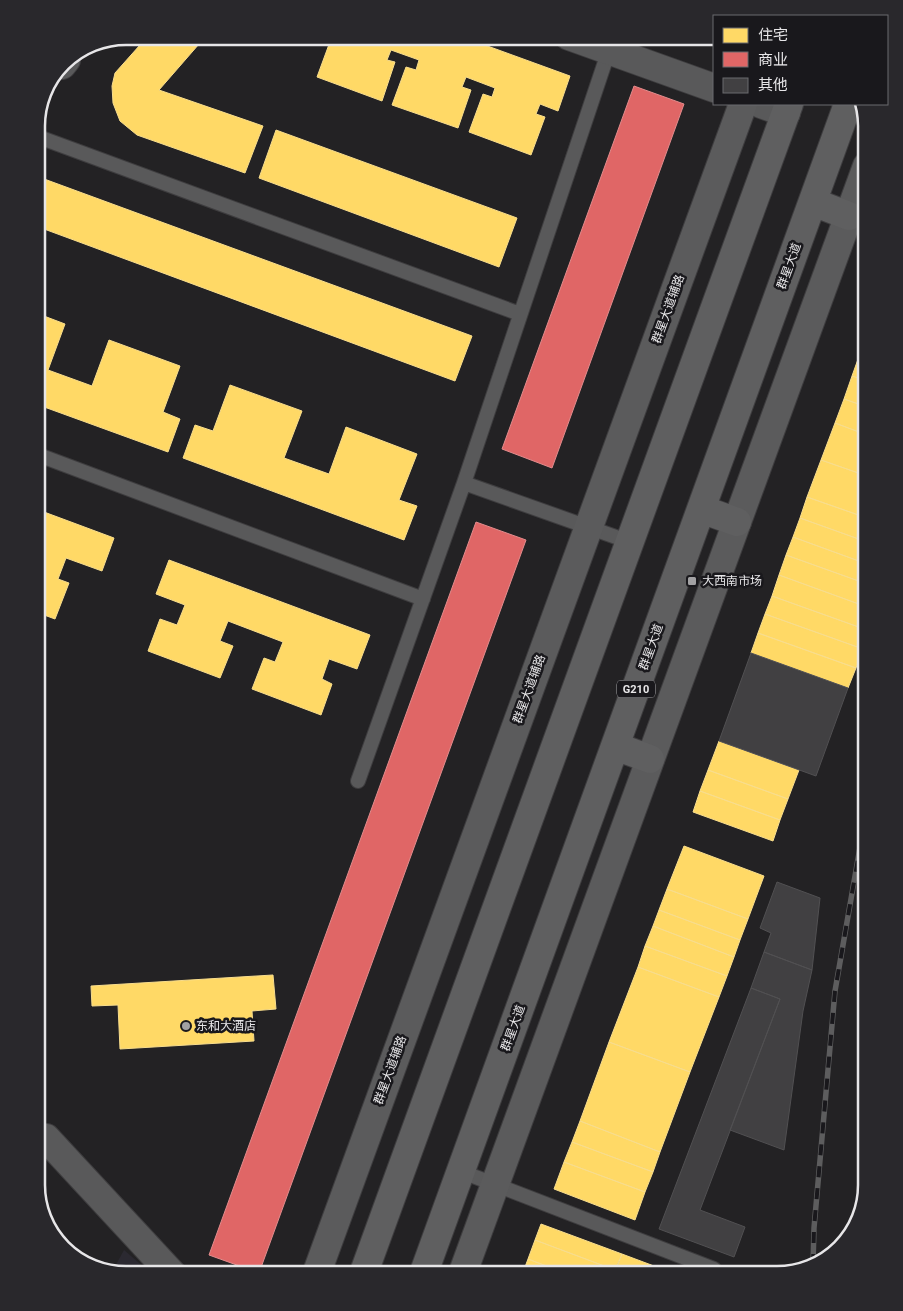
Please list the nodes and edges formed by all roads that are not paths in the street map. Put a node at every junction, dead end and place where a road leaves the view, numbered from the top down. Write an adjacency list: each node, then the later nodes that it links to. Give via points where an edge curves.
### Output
1 (595, 45): 2 (street)
2 (609, 50): 3 (street); 11 (lane)
3 (713, 88)
4 (743, 105): 16 (street, 群星大道辅路)
5 (848, 105): 9 (highway, 群星大道 / G210)
6 (778, 107): 17 (highway)
7 (45, 139): 11 (lane)
8 (858, 191): 10 (street)
9 (813, 202): 10 (highway); 14 (highway, 群星大道 / G210)
10 (849, 216): 15 (street)
11 (520, 314): 13 (lane)
12 (45, 457): 18 (lane)
13 (464, 483): 16 (lane); 18 (lane)
14 (701, 509): 15 (highway); 19 (highway, 群星大道 / G210)
15 (737, 522): 20 (street)
16 (588, 527): 17 (lane); 26 (street, 群星大道辅路)
17 (630, 542): 27 (highway)
18 (423, 599): 21 (lane)
19 (615, 746): 20 (highway); 23 (highway, 群星大道 / G210)
20 (650, 758): 24 (street)
21 (358, 782)
22 (45, 1138): 25 (street)
23 (460, 1171): 24 (lane); 28 (highway, 群星大道 / G210)
24 (495, 1184): 29 (street); 30 (lane)
25 (165, 1266)
26 (319, 1266)
27 (366, 1266)
28 (426, 1266)
29 (465, 1266)
30 (706, 1266)

